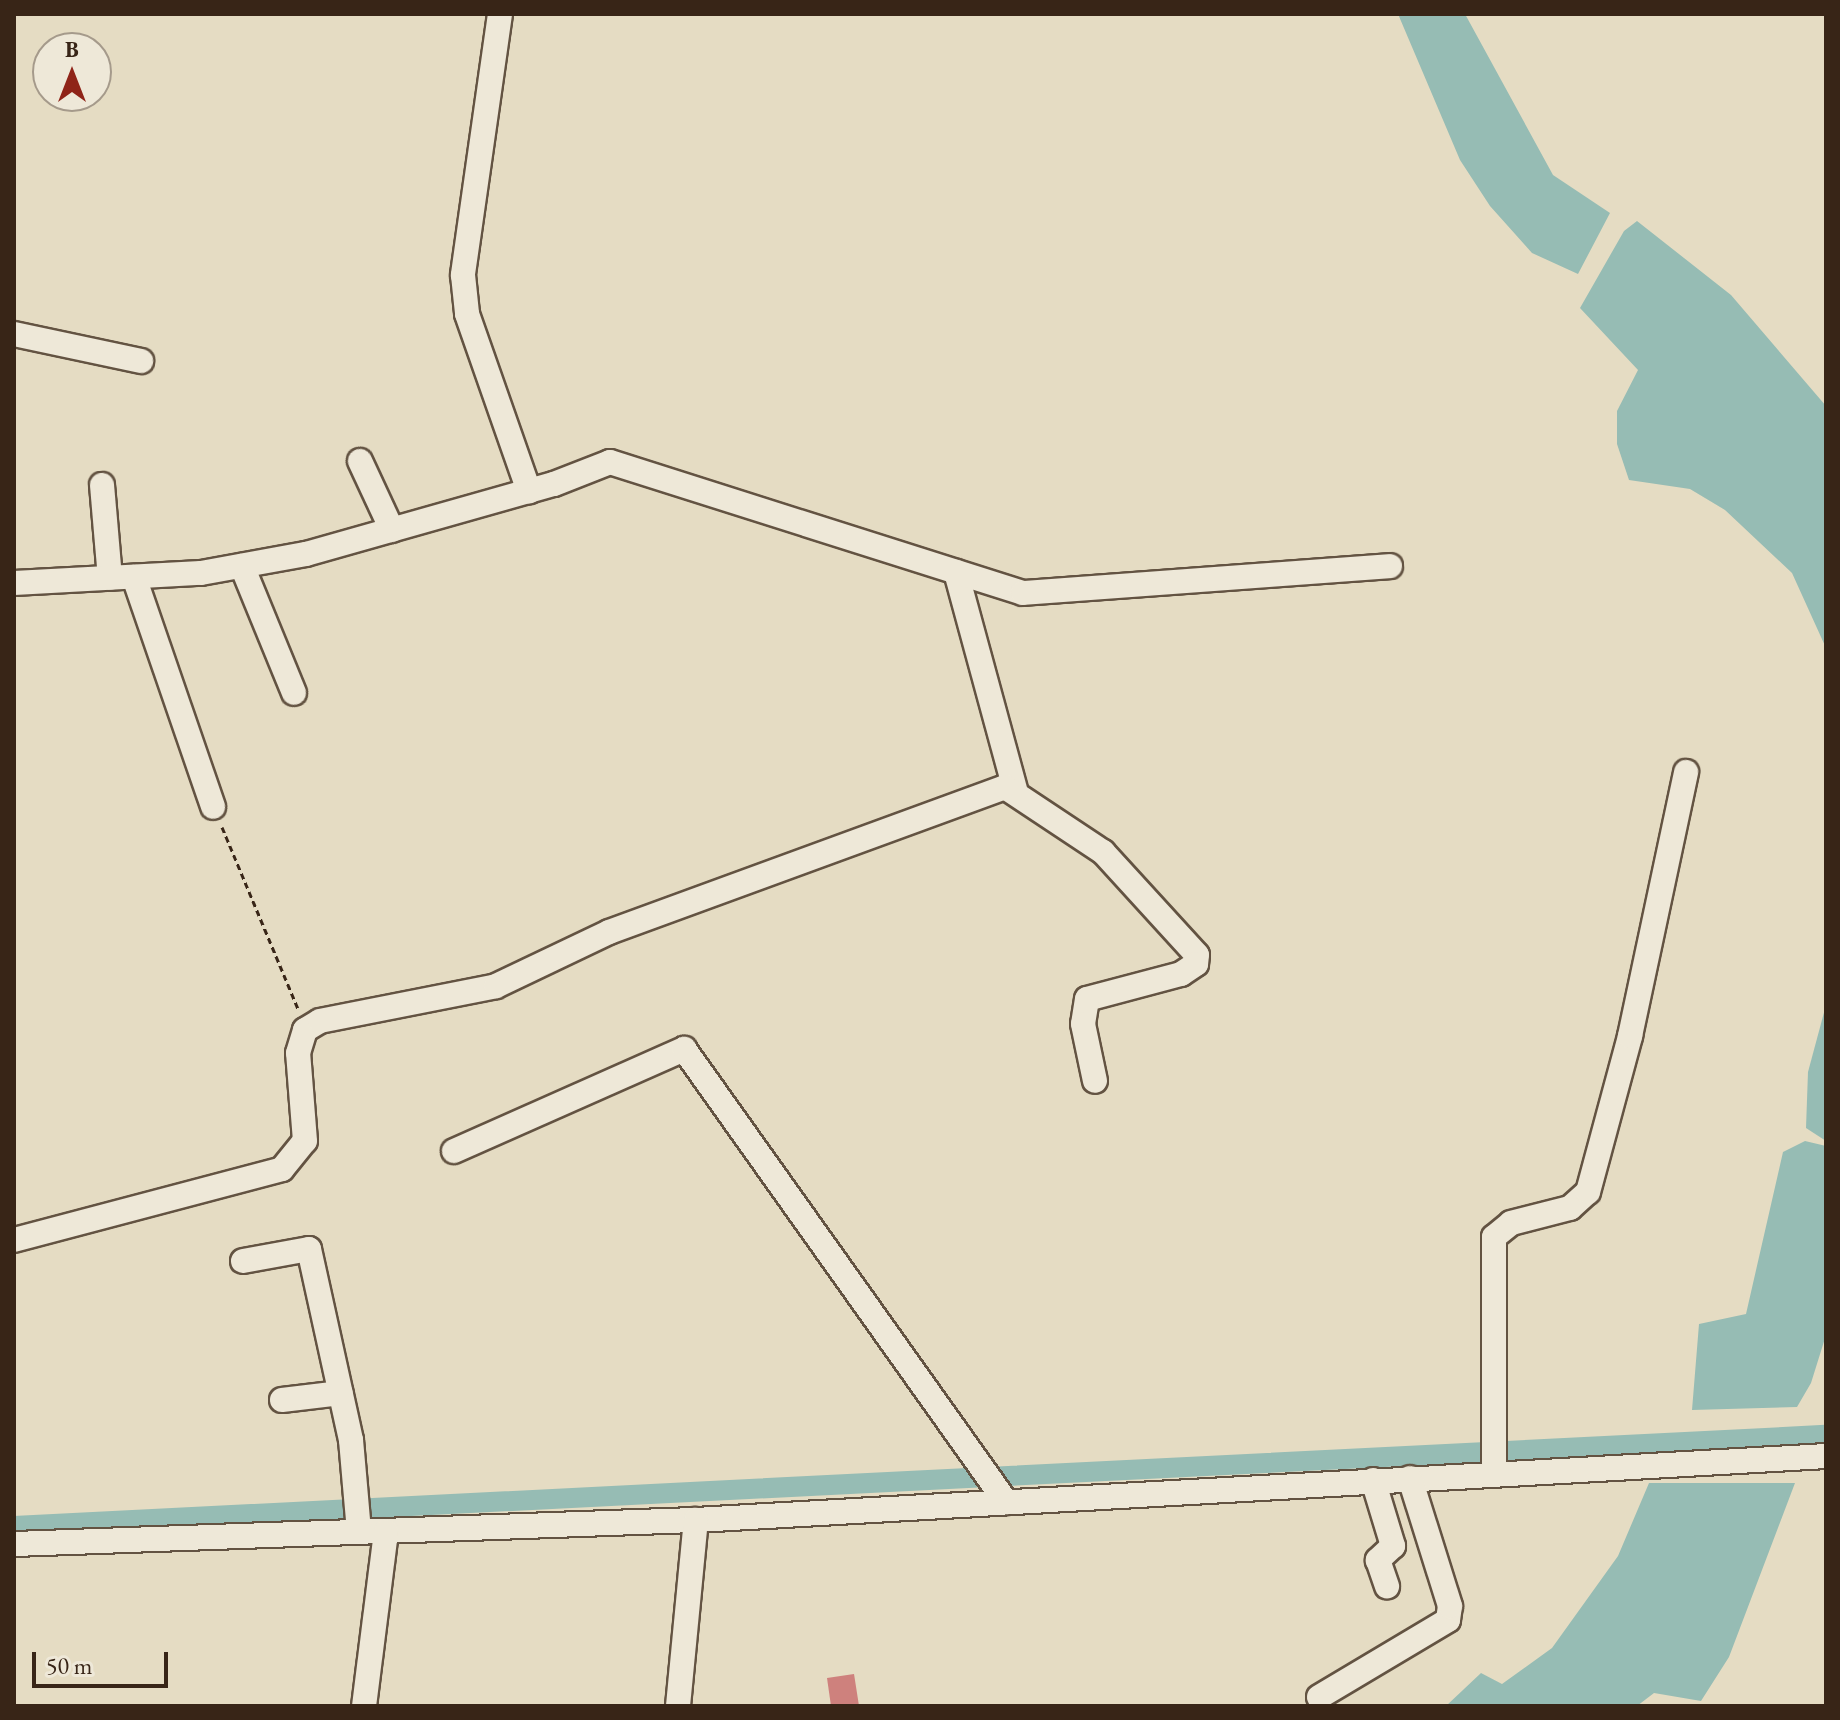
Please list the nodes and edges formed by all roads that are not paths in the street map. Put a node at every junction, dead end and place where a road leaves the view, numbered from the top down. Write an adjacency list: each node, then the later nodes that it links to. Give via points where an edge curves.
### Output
1 (500, 14): 6 (street, via 463,275 467,314)
2 (14, 334): 3 (street)
3 (141, 361)
4 (360, 461): 7 (street)
5 (102, 485): 12 (street)
6 (529, 491): 7 (street); 10 (street, via 610,462)
7 (392, 530): 8 (street)
8 (242, 566): 11 (street); 14 (street)
9 (1390, 566): 10 (street, via 1023,593)
10 (956, 572): 16 (street)
11 (134, 577): 12 (street); 17 (street)
12 (110, 578): 13 (street)
13 (14, 583)
14 (294, 693)
15 (1686, 772): 25 (street, via 1630,1036 1588,1192 1570,1208 1511,1223 1494,1237)
16 (1015, 789): 18 (street, via 1052,822 1103,852 1189,943 1198,961 1181,974 1087,999 1082,1015); 20 (street, via 990,791 609,932 496,986 346,1012 305,1030 298,1053 305,1141 282,1169)
17 (213, 807)
18 (1095, 1081)
19 (454, 1151): 28 (street, via 684,1049)
20 (14, 1240)
21 (243, 1261): 22 (street, via 309,1249)
22 (341, 1393): 23 (street); 31 (street)
23 (282, 1400)
24 (1826, 1456): 25 (street)
25 (1494, 1459): 26 (street)
26 (1410, 1478): 27 (street); 34 (street, via 1450,1606 1448,1620)
27 (1373, 1480): 28 (street); 33 (street, via 1393,1546 1378,1560)
28 (1006, 1502): 29 (street)
29 (696, 1520): 30 (street); 36 (street)
30 (386, 1531): 31 (street); 35 (street)
31 (359, 1532): 32 (street)
32 (14, 1544)
33 (1387, 1586)
34 (1319, 1697)
35 (364, 1706)
36 (678, 1706)

